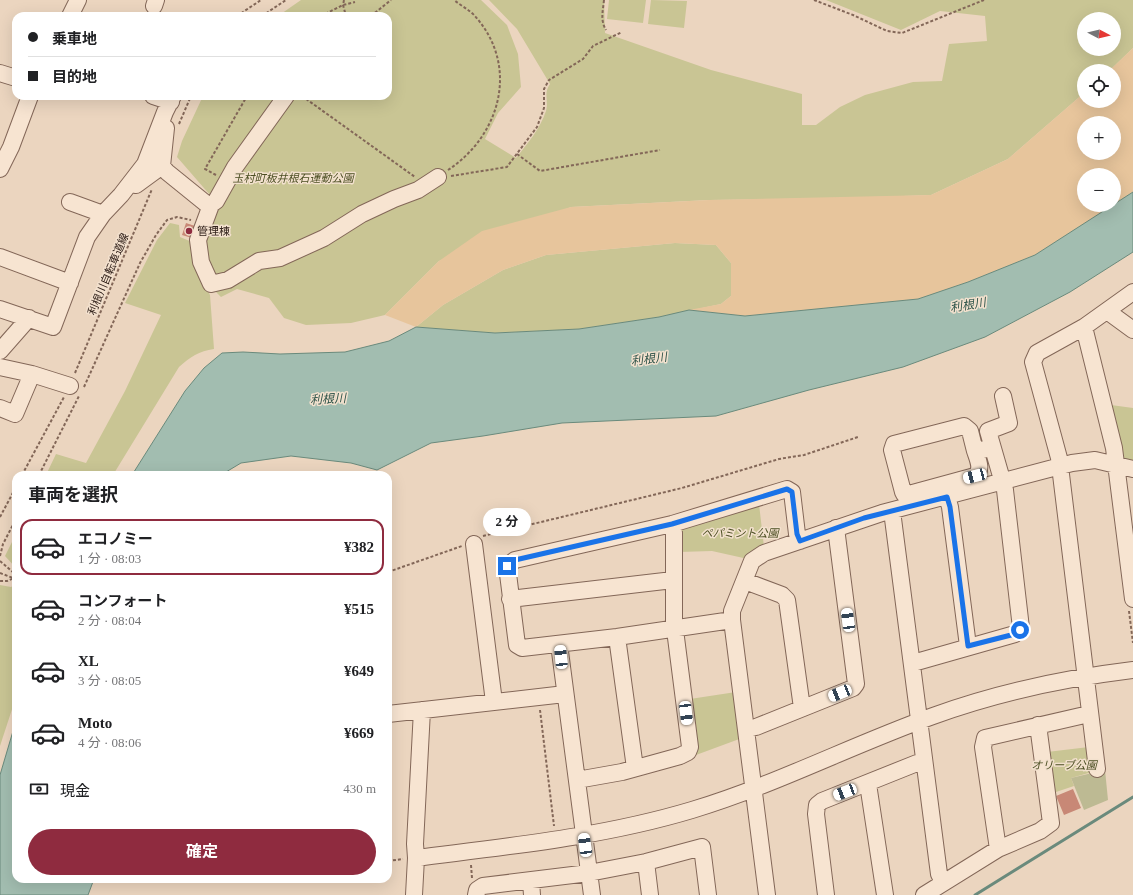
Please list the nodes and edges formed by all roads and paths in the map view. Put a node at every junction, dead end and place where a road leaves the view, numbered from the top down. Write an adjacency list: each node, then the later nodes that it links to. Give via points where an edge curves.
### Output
1 (78, 0): 12 (street)
2 (261, 0): 13 (path)
3 (286, 0): 14 (path)
4 (344, 0): 11 (path)
5 (391, 0): 17 (path)
6 (454, 0): 34 (path, via 473,15 490,39 500,67 498,106 490,126 479,143 461,162)
7 (604, 0): 18 (path, via 602,17)
8 (814, 0): 9 (path, via 887,31 902,33)
9 (984, 0)
10 (355, 2): 11 (path)
11 (343, 5): 15 (path); 16 (path)
12 (72, 12)
13 (242, 12)
14 (268, 12)
15 (329, 12)
16 (345, 12)
17 (376, 12)
18 (606, 30)
19 (622, 32): 30 (path, via 593,46 583,59 550,80 544,89 544,108 537,127)
20 (0, 73): 21 (street)
21 (12, 77)
22 (29, 100): 32 (street)
23 (189, 100): 28 (path)
24 (245, 100): 33 (path, via 205,169)
25 (283, 100): 38 (street, via 235,167)
26 (308, 100): 34 (path)
27 (170, 103): 31 (street); 36 (street, via 145,164)
28 (177, 130)
29 (660, 150): 30 (path, via 540,170)
30 (517, 154): 34 (path, via 507,167)
31 (162, 166): 36 (street); 38 (street, via 209,206)
32 (0, 169)
33 (214, 174)
34 (432, 181): 38 (street, via 418,190 362,214 324,238 280,258 259,262 228,280 211,284 201,262 198,240)
35 (155, 183): 51 (path, 利根川自転車道線)
36 (121, 196): 39 (street)
37 (70, 202): 39 (street)
38 (209, 212): 61 (path, via 193,220 177,217 167,220 156,235 140,263 81,393)
39 (103, 214): 41 (street, via 87,237)
40 (0, 257): 41 (street)
41 (70, 283): 45 (street, via 53,327)
42 (1133, 292): 44 (street)
43 (0, 309): 45 (street)
44 (1108, 311): 46 (street); 47 (street)
45 (29, 318): 48 (street)
46 (1084, 327): 57 (street); 58 (street, via 1037,354 1033,362 1059,458)
47 (1133, 330)
48 (0, 351)
49 (0, 367): 50 (street)
50 (32, 374): 51 (street); 53 (street, via 15,414)
51 (69, 386): 60 (path, 利根川自転車道線)
52 (1003, 396): 55 (street, via 1009,423 988,430)
53 (0, 408)
54 (858, 437): 72 (path, via 804,455 779,459 682,488 477,537)
55 (990, 442): 56 (street); 62 (street)
56 (975, 452): 56 (street, via 970,431 964,426 894,444 892,450 904,494 975,476 980,468)
57 (1116, 466): 58 (street, via 1088,460); 59 (street); 70 (street)
58 (1059, 467): 62 (street); 92 (street)
59 (1133, 469)
60 (24, 471)
61 (41, 471)
62 (1002, 482): 64 (street); 89 (street, via 1021,628 1015,634)
63 (12, 494): 66 (path)
64 (947, 497): 65 (street); 89 (street)
65 (892, 511): 69 (street); 90 (street)
66 (0, 517)
67 (672, 524): 71 (street, via 787,489 792,492); 80 (street); 83 (street, via 511,562 506,568)
68 (12, 527): 73 (path)
69 (836, 528): 71 (street); 96 (street, via 856,684 853,688)
70 (1130, 538): 84 (street)
71 (800, 541): 82 (street, via 755,558)
72 (474, 544): 76 (path, via 458,547); 95 (street)
73 (0, 556)
74 (0, 561): 75 (path)
75 (12, 571)
76 (392, 571)
77 (0, 573): 78 (path)
78 (12, 577)
79 (12, 579): 81 (path)
80 (673, 580): 83 (street); 86 (street)
81 (0, 581)
82 (745, 581): 85 (street, via 732,611); 96 (street, via 782,595 787,600)
83 (510, 599): 88 (street, via 517,645 522,648)
84 (1133, 599)
85 (732, 620): 86 (street); 102 (street)
86 (675, 629): 87 (street); 104 (street, via 690,747 688,752 680,756)
87 (617, 637): 88 (street); 104 (street)
88 (559, 644): 93 (street)
89 (968, 646): 90 (street)
90 (913, 663): 100 (street)
91 (1133, 670): 92 (street)
92 (1085, 677): 99 (street); 100 (street, via 989,698)
93 (565, 694): 94 (street); 106 (street)
94 (538, 697): 95 (street); 109 (path)
95 (494, 702): 97 (street)
96 (802, 708): 102 (street)
97 (422, 710): 98 (street); 112 (street)
98 (392, 714)
99 (1089, 714): 101 (street); 105 (street)
100 (919, 721): 103 (street); 108 (street)
101 (1038, 725): 111 (street, via 1051,823 1040,831); 111 (street, via 991,736 984,742)
102 (746, 729): 108 (street)
103 (924, 763): 107 (street, via 917,763); 116 (street, via 939,874)
104 (635, 768): 106 (street)
105 (1097, 769)
106 (577, 780): 110 (street)
107 (868, 784): 124 (street, via 817,805); 125 (street)
108 (753, 788): 110 (street, via 666,817); 123 (street)
109 (555, 834)
110 (584, 836): 112 (street); 115 (street)
111 (998, 849): 116 (street)
112 (416, 858): 119 (street)
113 (470, 858): 118 (path)
114 (646, 862): 115 (street); 121 (street); 122 (street, via 702,847)
115 (589, 873): 117 (street); 120 (street)
116 (943, 882): 126 (street)
117 (532, 888): 118 (street, via 484,886)
118 (476, 893)
119 (414, 895)
120 (592, 895)
121 (650, 895)
122 (708, 895)
123 (767, 895)
124 (826, 895)
125 (885, 895)
126 (924, 895)

